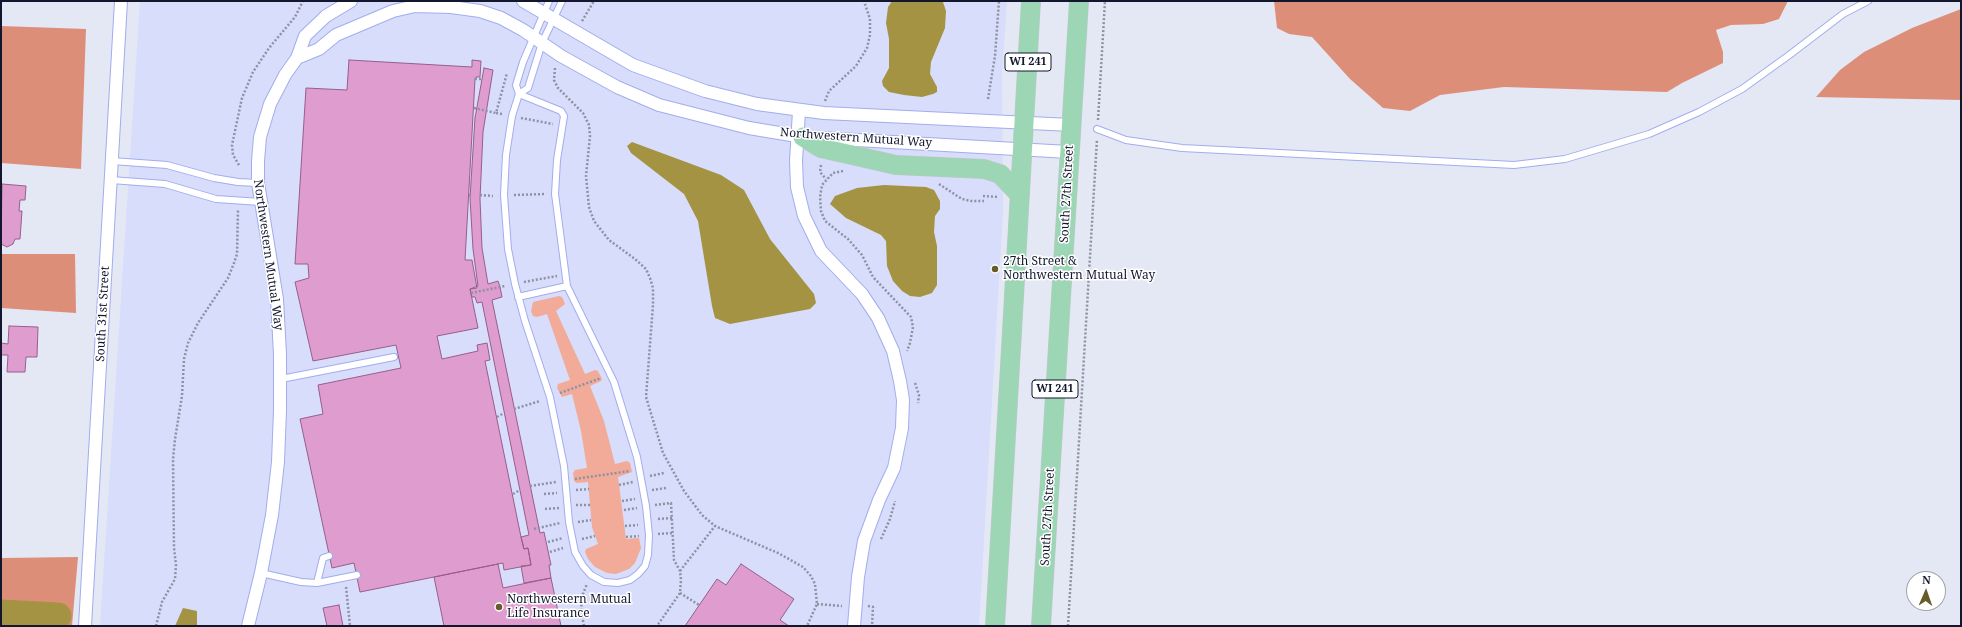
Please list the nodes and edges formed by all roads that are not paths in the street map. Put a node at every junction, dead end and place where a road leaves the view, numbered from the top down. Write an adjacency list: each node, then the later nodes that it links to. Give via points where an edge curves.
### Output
1 (121, 1): 20 (street, South 31st Street)
2 (351, 1): 11 (street, Northwestern Mutual Way, via 326,16 305,36)
3 (523, 1): 9 (street, Northwestern Mutual Way)
4 (549, 1): 9 (lane)
5 (562, 1): 9 (lane)
6 (1031, 1): 14 (main road, WI 241)
7 (1079, 1): 15 (main road, South 27th Street / WI 241)
8 (1868, 1): 16 (lane, via 1843,14 1742,88 1699,112 1648,134 1565,159 1514,165 1182,148 1126,140)
9 (548, 15): 10 (lane); 10 (lane); 13 (street, Northwestern Mutual Way, via 633,65 727,96)
10 (537, 40): 11 (street, Northwestern Mutual Way, via 501,18 480,11 415,6 362,23 336,35 319,49); 12 (lane, via 516,85); 12 (lane, via 528,88); 17 (street, Northwestern Mutual Way, via 617,87 659,105 749,128)
11 (297, 58): 22 (street, Northwestern Mutual Way, via 270,104 260,137)
12 (518, 94): 25 (lane, via 561,111 564,116 555,194); 26 (lane, via 506,155 504,195 508,249)
13 (799, 111): 14 (street, Northwestern Mutual Way); 17 (street)
14 (1025, 122): 15 (street, Northwestern Mutual Way); 18 (main road, WI 241)
15 (1071, 125): 19 (main road, South 27th Street / WI 241)
16 (1097, 129)
17 (800, 136): 18 (street, Northwestern Mutual Way); 23 (main road, via 821,148 896,165 984,169 1000,174); 35 (street, via 796,161 797,186 804,216 821,251 862,294 878,318 893,351 903,400 902,428 894,468 864,541)
18 (1023, 150): 19 (street, Northwestern Mutual Way); 23 (main road, WI 241)
19 (1069, 152): 37 (main road, South 27th Street / WI 241)
20 (112, 161): 21 (street, South 31st Street); 22 (lane, via 167,164 214,178)
21 (111, 180): 24 (lane, via 165,184 216,199); 33 (street, South 31st Street)
22 (258, 183): 24 (street, Northwestern Mutual Way)
23 (1020, 195): 36 (main road, WI 241)
24 (261, 202): 28 (street, Northwestern Mutual Way, via 277,299)
25 (567, 286): 26 (lane); 26 (lane, via 610,374 640,469 649,535 648,555 645,566 630,580 618,583 604,582 591,575 575,552 569,522 564,466 550,397)
26 (518, 297)
27 (394, 357): 28 (lane)
28 (280, 379): 30 (street, Northwestern Mutual Way, via 278,462 272,515)
29 (329, 556): 32 (lane, via 323,558)
30 (261, 573): 32 (lane); 34 (street, Northwestern Mutual Way)
31 (357, 575): 32 (lane)
32 (317, 584)
33 (85, 626)
34 (248, 626)
35 (854, 626)
36 (995, 626)
37 (1041, 626)

